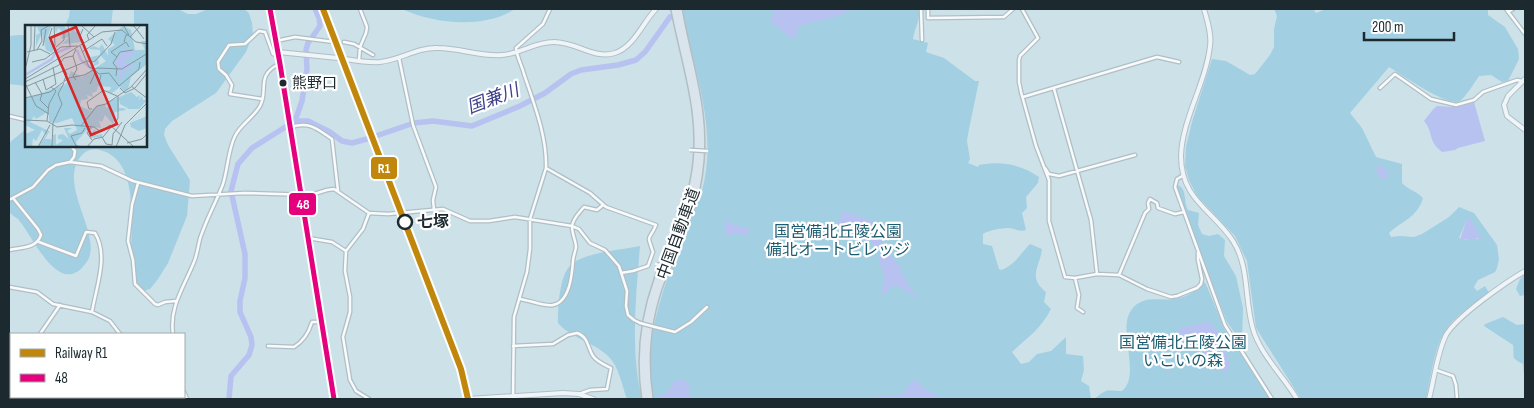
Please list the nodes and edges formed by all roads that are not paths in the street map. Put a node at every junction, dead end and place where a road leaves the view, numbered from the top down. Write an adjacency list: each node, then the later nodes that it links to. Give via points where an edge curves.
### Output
1 (270, 9): 17 (highway)
2 (360, 9): 20 (street, via 366,27)
3 (550, 9): 21 (street, via 543,24 516,48)
4 (656, 9): 21 (street, via 632,40 618,52 594,53 551,42)
5 (674, 9): 14 (highway, 中国自動車道)
6 (679, 9): 14 (highway, 中国自動車道)
7 (921, 9): 16 (street)
8 (928, 9): 9 (street, via 928,18 1004,17)
9 (1013, 9)
10 (1022, 9): 32 (street, via 1038,38 1018,60)
11 (1204, 9): 45 (street, via 1211,45 1182,146)
12 (1514, 9): 13 (street)
13 (1507, 10): 15 (street)
14 (678, 18): 90 (highway, 中国自動車道, via 695,104 696,162 684,213 657,281 646,321 642,365); 91 (highway, 中国自動車道, via 700,103 701,161 689,215 661,282 650,322 646,359)
15 (1525, 34)
16 (922, 40)
17 (276, 41): 18 (street, via 308,38); 22 (highway)
18 (334, 42)
19 (344, 42): 20 (street)
20 (360, 47): 23 (street); 25 (street)
21 (517, 52): 24 (street, via 488,55 434,48); 42 (street, via 543,137)
22 (278, 54): 25 (street); 27 (highway); 31 (street, via 274,54 265,32 260,31 245,44 229,44 218,62 219,69 232,85 230,94)
23 (373, 56)
24 (399, 58): 25 (street); 53 (street, via 413,126 436,187)
25 (360, 61)
26 (1179, 62): 30 (street, via 1157,57)
27 (280, 64): 31 (street, via 272,68 263,82); 35 (highway)
28 (1524, 80): 29 (street, via 1483,92 1474,100 1456,105 1431,99 1395,74); 36 (street, via 1508,96 1504,109 1507,116)
29 (1380, 88)
30 (1054, 89): 32 (street); 44 (street)
31 (262, 98): 48 (street, via 259,107 234,138)
32 (1023, 98): 43 (street)
33 (9, 116): 34 (street)
34 (25, 120)
35 (289, 125): 47 (street, via 308,124 332,139); 49 (highway)
36 (1525, 130)
37 (72, 148): 41 (street, via 75,154)
38 (690, 150): 39 (street, bridge)
39 (707, 151)
40 (1135, 154): 44 (street)
41 (70, 162): 46 (street, via 101,166); 50 (street, via 48,170 33,187)
42 (546, 168): 52 (street, via 590,193); 56 (street)
43 (1044, 168): 44 (street, via 1056,176); 69 (street, via 1049,180 1048,216 1052,234 1065,277)
44 (1077, 171): 67 (street, via 1091,220)
45 (1184, 175): 54 (street, via 1177,179 1175,187); 93 (street, via 1194,198 1225,230 1238,251 1246,276 1254,331)
46 (138, 183): 48 (street, via 192,196); 72 (street, via 128,241 135,284 155,304)
47 (338, 191): 49 (street); 55 (street)
48 (218, 195): 49 (street); 72 (street, via 201,234 195,260)
49 (301, 195): 58 (highway)
50 (13, 198): 51 (street); 59 (street, via 38,229 41,235)
51 (9, 200)
52 (603, 205): 57 (street, via 597,210 584,207); 63 (street, via 656,225 648,241)
53 (434, 210): 55 (street); 56 (street, via 443,209 476,222 516,217)
54 (1184, 212): 62 (street); 68 (street, via 1175,214 1158,208 1157,203 1150,199 1149,209)
55 (369, 213): 61 (street, via 363,228)
56 (530, 219): 57 (street); 71 (street, via 527,272)
57 (572, 226): 66 (street, via 605,250); 71 (street, via 576,248 572,281 564,297 558,304 546,306)
58 (307, 238): 61 (street, via 332,242); 77 (highway)
59 (38, 242): 60 (street, via 33,246); 75 (street, via 76,256 86,232 95,233 101,246 101,263)
60 (9, 250)
61 (346, 251): 87 (street, via 350,312 342,336 350,380 356,391)
62 (1198, 252): 68 (street, via 1201,284 1177,296 1147,289); 92 (street, via 1225,325)
63 (651, 258): 64 (street, bridge); 66 (street, via 646,268)
64 (672, 271)
65 (1525, 272): 83 (street, via 1455,324 1446,335)
66 (621, 273): 74 (street, bridge, via 627,291 628,315 634,320 675,332)
67 (1097, 274): 68 (street); 69 (street)
68 (1119, 275)
69 (1075, 278): 76 (street, via 1080,296 1077,308)
70 (9, 287): 73 (street, via 37,292 48,302)
71 (519, 298): 82 (street, via 514,317)
72 (176, 301): 80 (street)
73 (60, 305): 75 (street); 78 (street)
74 (706, 307)
75 (92, 312): 79 (street, via 110,321)
76 (1083, 312)
77 (321, 322): 81 (street, via 312,322 309,332 294,347); 86 (highway)
78 (41, 333)
79 (119, 333)
80 (173, 333)
81 (268, 346)
82 (513, 346): 84 (street, via 553,344 577,332 582,335 594,358 611,368 607,389); 85 (street)
83 (1436, 370): 94 (street); 95 (street, via 1453,376)
84 (579, 394): 85 (street); 89 (street)
85 (513, 398): 88 (street)
86 (334, 399)
87 (369, 399)
88 (468, 399)
89 (594, 399)
90 (645, 399)
91 (650, 399)
92 (1272, 399)
93 (1298, 399)
94 (1429, 399)
95 (1457, 399)

